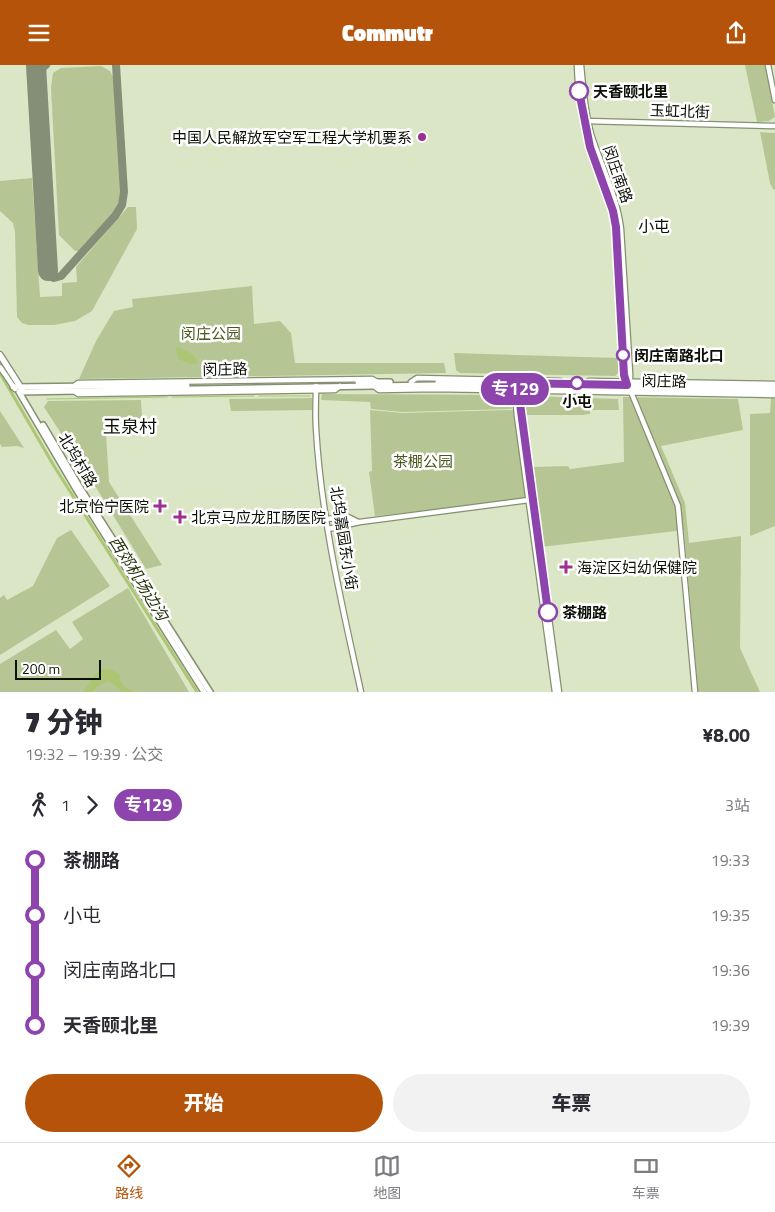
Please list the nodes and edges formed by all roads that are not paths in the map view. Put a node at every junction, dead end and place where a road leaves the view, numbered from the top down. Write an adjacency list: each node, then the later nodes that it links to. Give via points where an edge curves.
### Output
1 (577, 65): 5 (street, 闵庄南路, via 578,87)
2 (581, 65): 5 (street, 闵庄南路)
3 (768, 65): 4 (street)
4 (775, 101)
5 (586, 121): 6 (street, 玉虹北街); 15 (street, 闵庄南路, via 621,229 630,373)
6 (775, 126)
7 (0, 355): 17 (main road, 北坞村路)
8 (0, 361): 17 (main road, 北坞村路)
9 (0, 367): 17 (street, 北坞村路)
10 (411, 382): 11 (street, 闵庄路, via 417,378); 12 (main road, 闵庄路); 14 (main road, 闵庄路)
11 (562, 382): 14 (main road, 闵庄路, via 560,385); 15 (main road, 闵庄路)
12 (376, 384): 14 (main road, 闵庄路); 16 (main road, 闵庄路); 18 (main road, 闵庄路)
13 (775, 385): 15 (main road, 闵庄路)
14 (514, 386): 15 (main road, 闵庄路); 21 (street, via 519,396)
15 (628, 386): 19 (main road, 闵庄路, via 638,389); 20 (street, 闵庄路); 29 (street, via 678,506)
16 (316, 388): 18 (main road, 闵庄路); 22 (street, 北坞嘉园东小街, via 318,452)
17 (18, 389): 18 (main road, 闵庄路); 25 (main road, 北坞村路, via 80,495); 26 (main road, 北坞村路)
18 (74, 389)
19 (775, 391)
20 (775, 395)
21 (530, 500): 23 (street); 28 (street)
22 (326, 519): 23 (street, via 348,517); 24 (street, 北坞嘉园东小街)
23 (360, 523): 24 (street)
24 (328, 529): 27 (street, 北坞嘉园东小街)
25 (204, 692)
26 (210, 692)
27 (361, 692)
28 (557, 692)
29 (695, 692)

